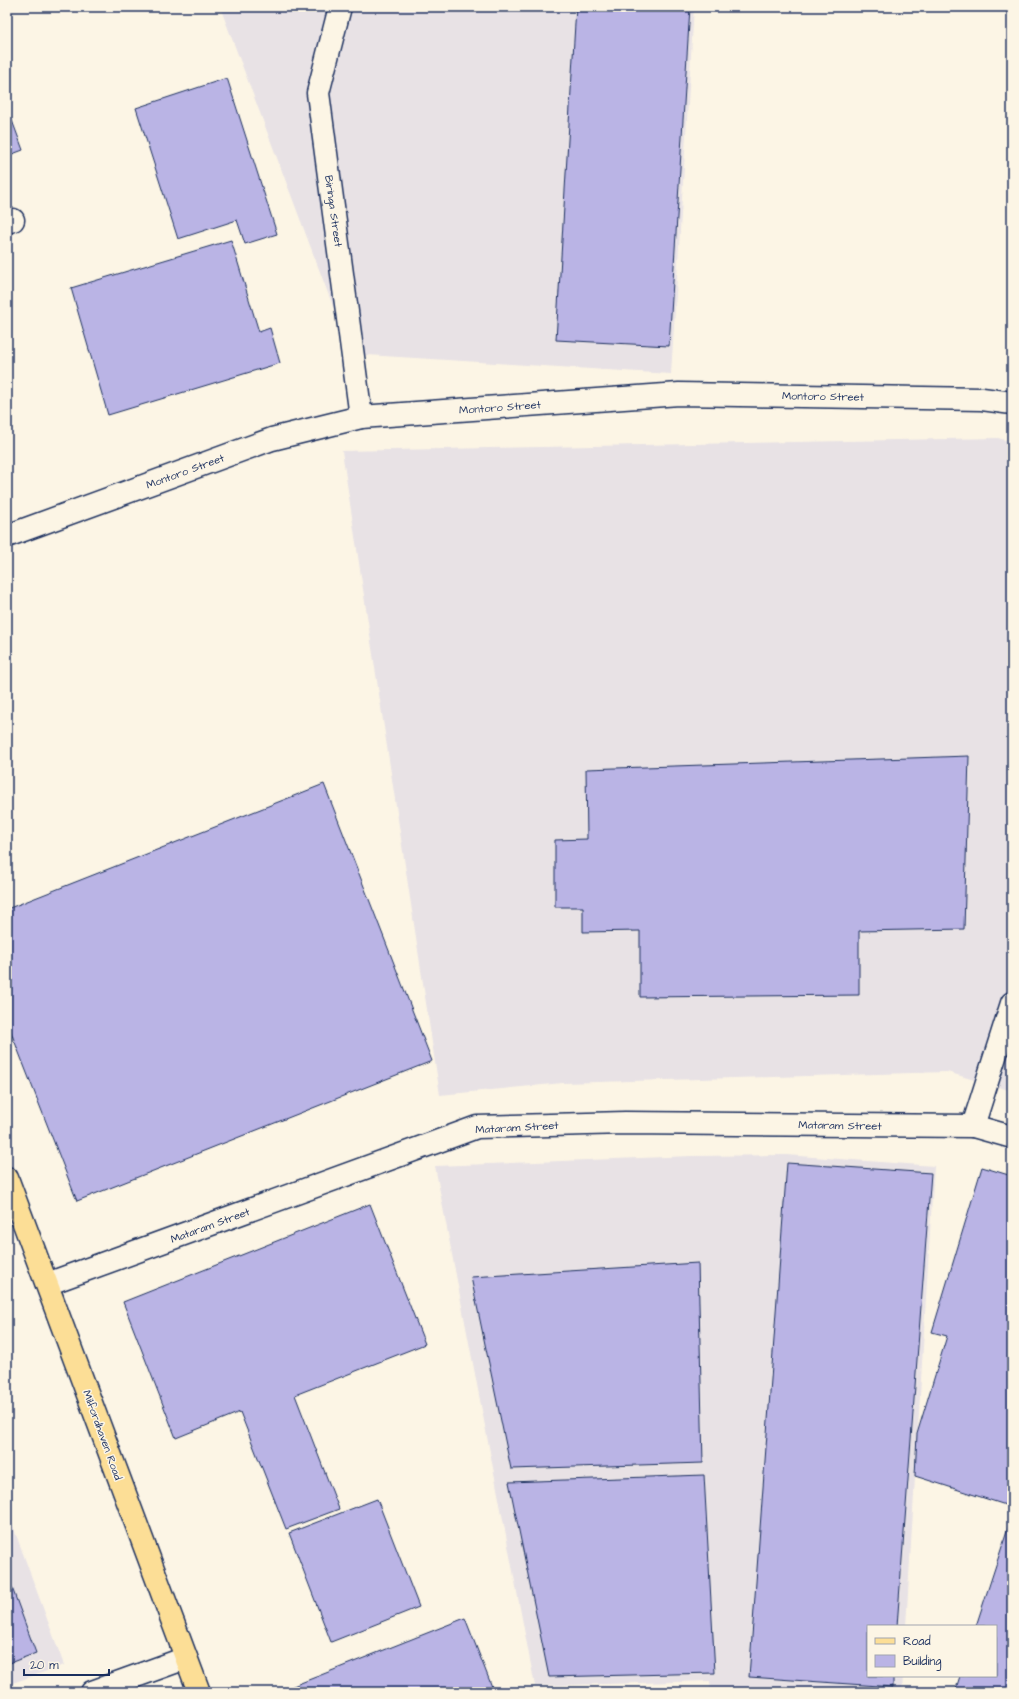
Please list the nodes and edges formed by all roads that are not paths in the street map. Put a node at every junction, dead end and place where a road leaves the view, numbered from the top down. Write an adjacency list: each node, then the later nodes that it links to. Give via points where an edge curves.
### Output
1 (340, 7): 3 (street, Biringa Street, via 318,93)
2 (1012, 403): 3 (street, Montoro Street, via 982,399 679,394)
3 (362, 417): 4 (street, Montoro Street, via 272,439)
4 (7, 536)
5 (1012, 1003): 6 (street)
6 (973, 1126): 7 (street, Mataram Street); 9 (street, Mataram Street, via 625,1123 477,1127)
7 (1012, 1137)
8 (7, 1178): 9 (main road, Milfordhaven Road)
9 (47, 1284): 10 (main road, Milfordhaven Road)
10 (186, 1658): 11 (street); 12 (main road, Milfordhaven Road)
11 (92, 1692)
12 (198, 1692)

